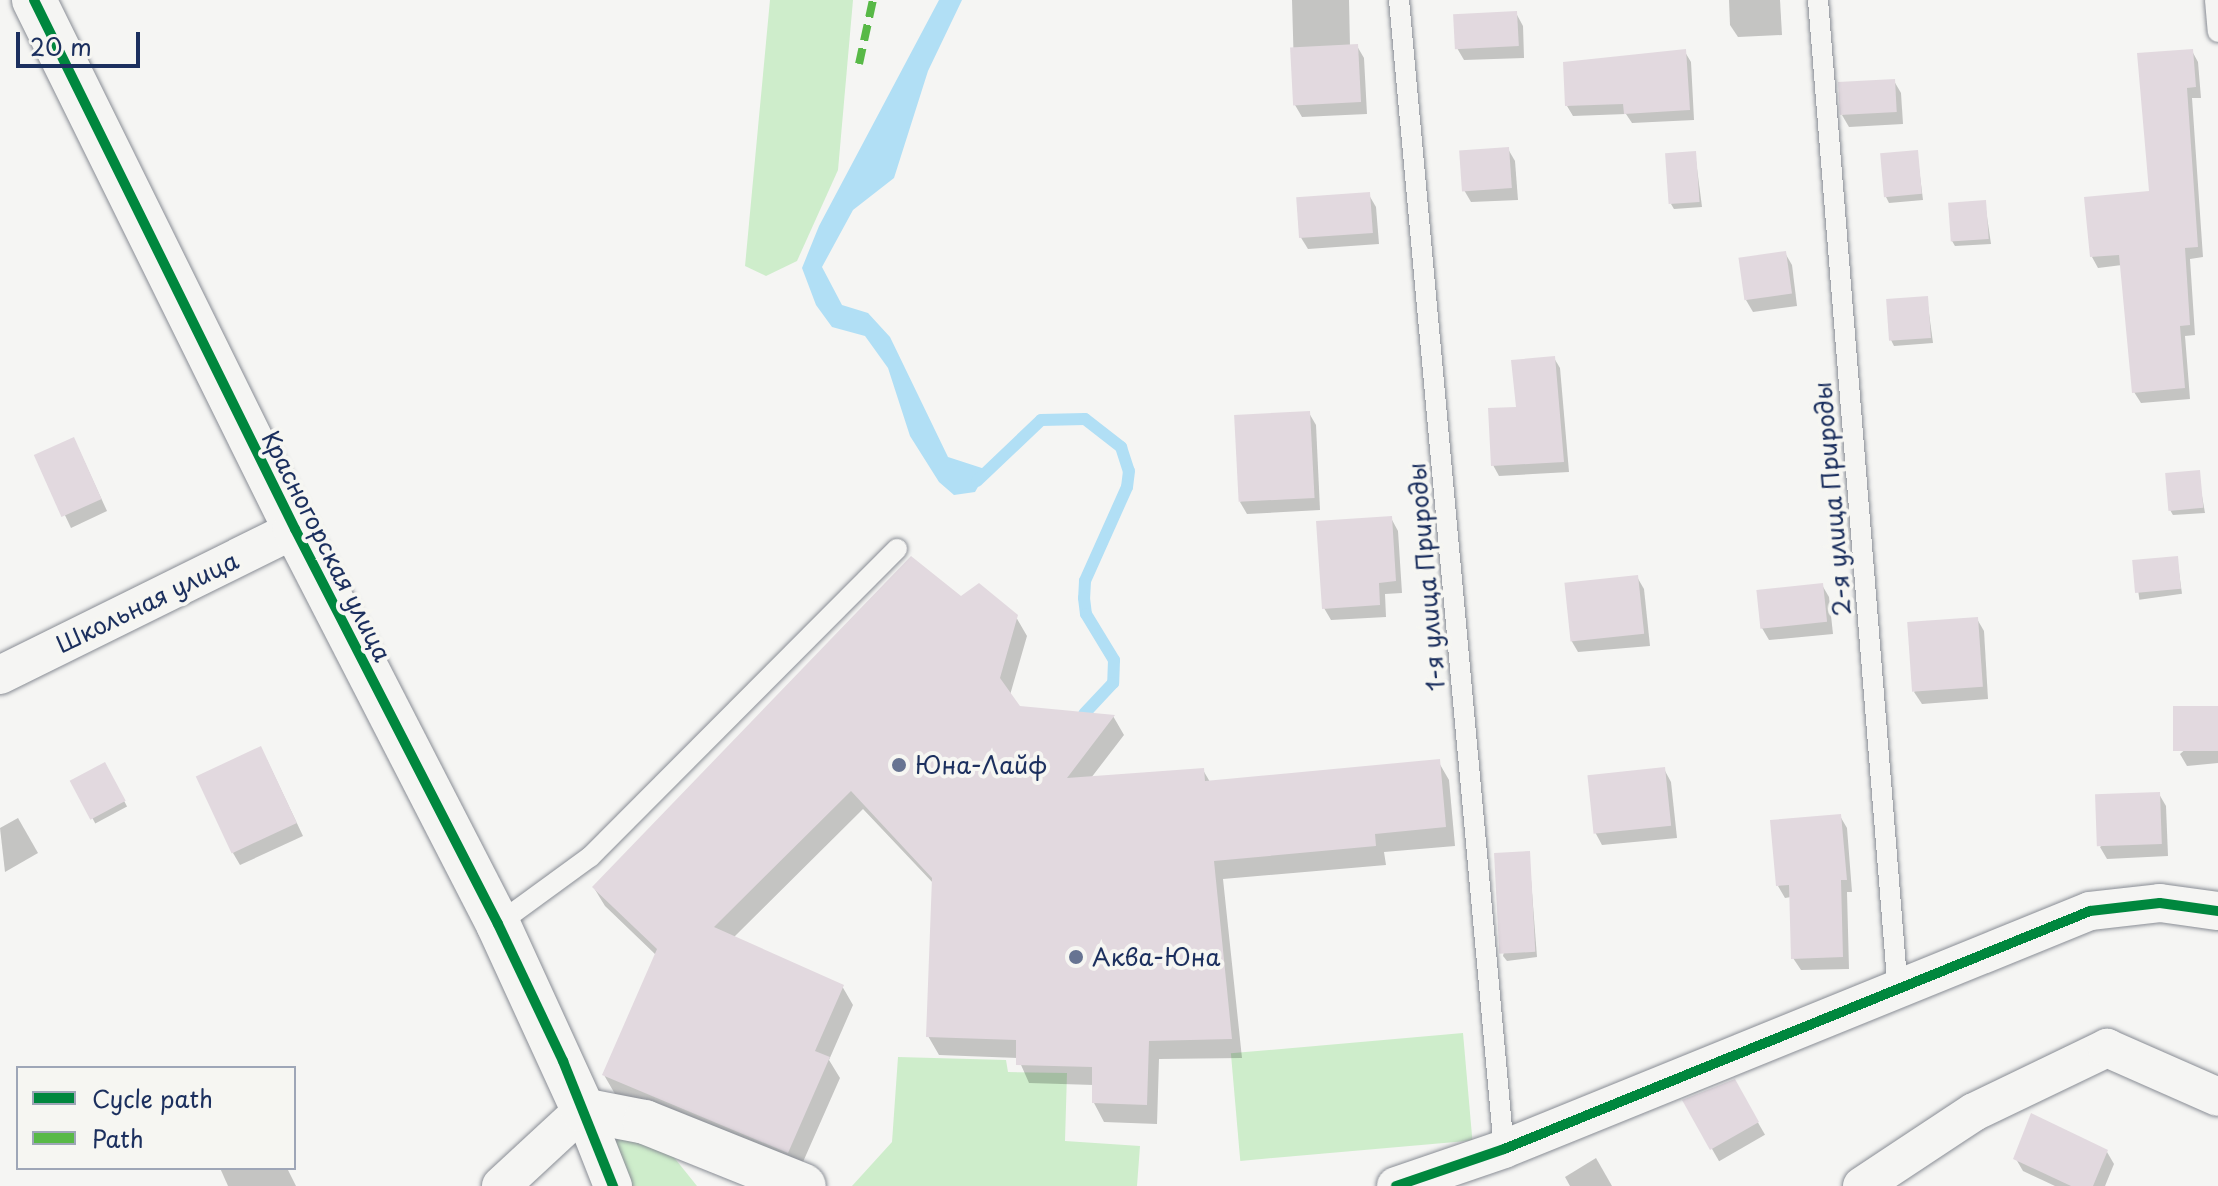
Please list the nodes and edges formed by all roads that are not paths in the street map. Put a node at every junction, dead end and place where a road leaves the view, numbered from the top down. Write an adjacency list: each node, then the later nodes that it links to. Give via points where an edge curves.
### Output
1 (34, 0): 6 (street, Красногорская улица)
2 (1399, 0): 14 (lane, 1-я улица Природы)
3 (1818, 0): 11 (lane, 2-я улица Природы)
4 (2215, 0): 5 (lane)
5 (2218, 32)
6 (295, 529): 8 (street, Школьная улица); 10 (street, Красногорская улица)
7 (897, 549): 10 (lane, via 590,857)
8 (0, 675)
9 (2218, 911): 11 (street, via 2160,903 2090,911)
10 (498, 924): 13 (street, Красногорская улица)
11 (1898, 993): 14 (street)
12 (2218, 1097): 19 (street, via 2107,1048 1974,1112)
13 (583, 1110): 15 (street); 16 (street); 17 (street, via 645,1122)
14 (1504, 1149): 18 (street)
15 (501, 1186)
16 (613, 1186)
17 (804, 1186)
18 (1396, 1186)
19 (1862, 1186)

